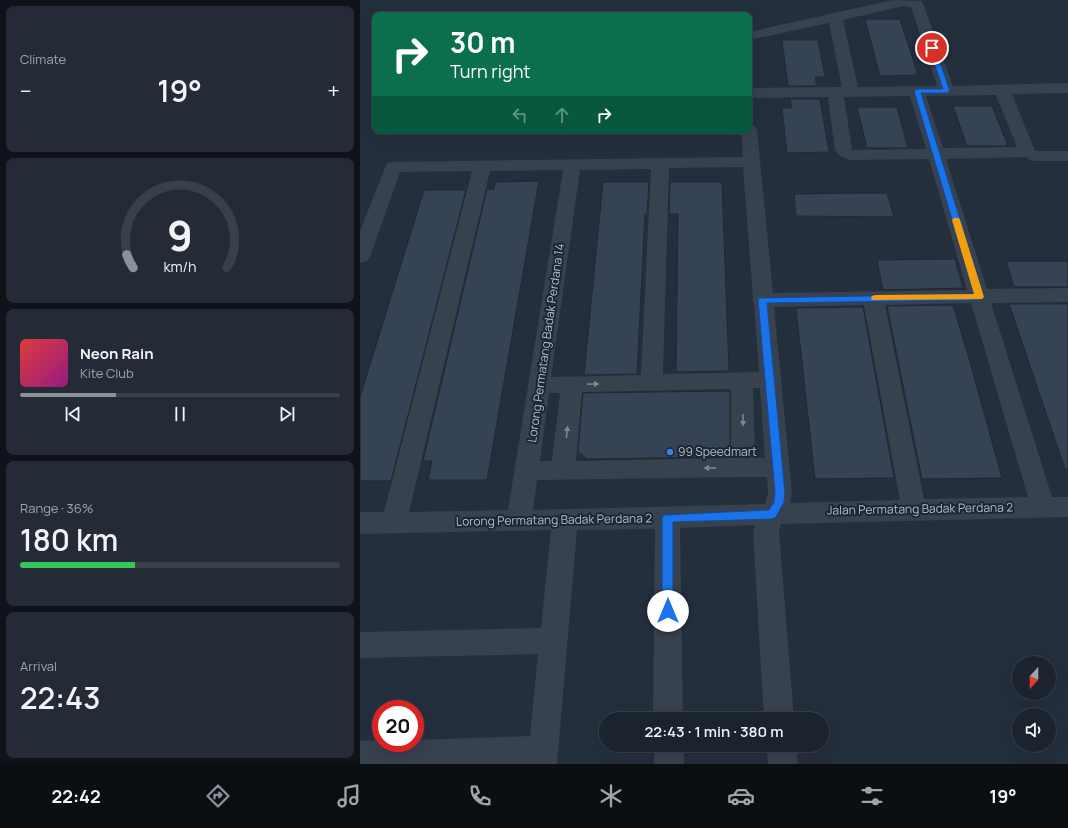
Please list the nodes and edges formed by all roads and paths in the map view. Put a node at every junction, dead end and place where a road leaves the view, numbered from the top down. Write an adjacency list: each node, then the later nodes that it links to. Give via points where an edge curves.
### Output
1 (835, 17): 2 (street); 6 (street, via 903,2 916,4); 7 (street)
2 (752, 35)
3 (1068, 88): 4 (street)
4 (1000, 90): 6 (street); 10 (street, via 1027,152)
5 (917, 91): 6 (street); 7 (street); 10 (street)
6 (947, 91)
7 (843, 92): 8 (street); 10 (street, via 846,153)
8 (752, 93)
9 (749, 134): 13 (street)
10 (936, 153): 19 (street)
11 (1035, 156): 12 (street)
12 (1068, 156)
13 (752, 162): 14 (street); 21 (street)
14 (660, 164): 15 (street); 24 (street)
15 (572, 165): 16 (street); 26 (street, Lorong Permatang Badak Perdana 14)
16 (482, 166): 17 (street, via 393,167); 38 (street)
17 (360, 257)
18 (1068, 295): 19 (street)
19 (979, 297): 20 (street); 31 (street)
20 (873, 298): 21 (street); 33 (street)
21 (762, 300): 22 (street)
22 (769, 380): 23 (street); 27 (street)
23 (742, 381): 24 (street); 28 (street, one-way to 28)
24 (652, 382): 25 (street, one-way to 24)
25 (572, 384): 26 (street); 29 (street, one-way to 25)
26 (540, 385): 30 (street, Lorong Permatang Badak Perdana 14)
27 (777, 467): 28 (street); 34 (street, via 779,502)
28 (743, 468): 29 (street, one-way to 29)
29 (563, 470): 30 (street)
30 (527, 471): 36 (street, Lorong Permatang Badak Perdana 14)
31 (1043, 507): 32 (street, Jalan Permatang Badak Perdana 2); 33 (street, Jalan Permatang Badak Perdana 2)
32 (1068, 507)
33 (914, 509): 34 (street, Jalan Permatang Badak Perdana 2)
34 (772, 514): 35 (street, Lorong Permatang Badak Perdana 2); 43 (street, via 766,532)
35 (668, 518): 37 (street, Lorong Permatang Badak Perdana 2); 42 (street)
36 (519, 520): 37 (street, Lorong Permatang Badak Perdana 2); 38 (street, Lorong Permatang Badak Perdana 2)
37 (565, 520): 40 (street)
38 (394, 522): 39 (street, Lorong Permatang Badak Perdana 2)
39 (360, 523)
40 (553, 641): 41 (street); 47 (street)
41 (360, 645)
42 (668, 712)
43 (779, 712)
44 (669, 752): 48 (street)
45 (782, 752): 49 (street)
46 (360, 756): 47 (street)
47 (542, 758)
48 (669, 764)
49 (783, 764)

